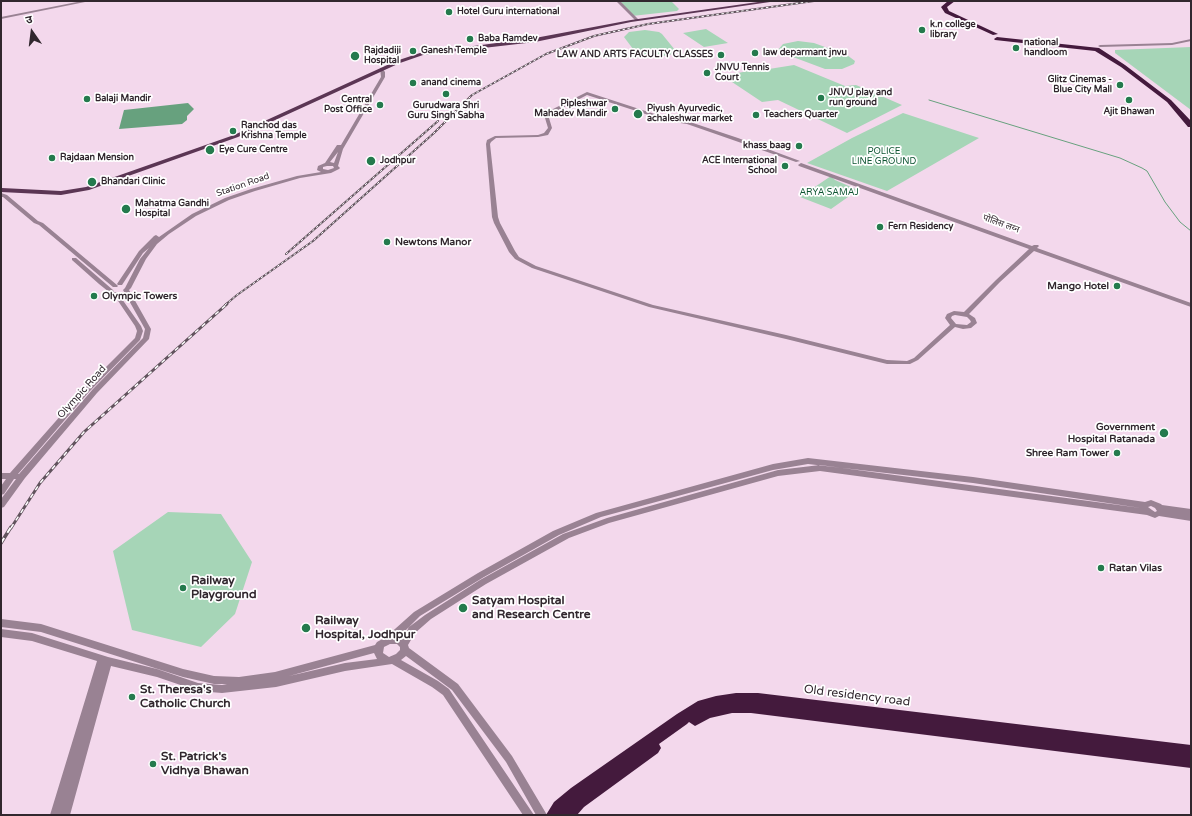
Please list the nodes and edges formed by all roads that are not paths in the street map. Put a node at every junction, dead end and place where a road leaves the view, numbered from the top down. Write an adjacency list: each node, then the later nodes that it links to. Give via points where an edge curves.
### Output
1 (88, 1): 7 (street)
2 (614, 1): 8 (street)
3 (618, 1): 8 (street)
4 (767, 1): 8 (main road)
5 (775, 1): 8 (main road)
6 (947, 2): 9 (highway, via 944,7 947,12); 9 (highway, via 939,5 942,10 978,28 987,38)
7 (1, 18)
8 (633, 20): 11 (main road); 15 (main road, via 532,39 421,53)
9 (997, 36): 13 (highway)
10 (1191, 40): 13 (street, via 1172,44)
11 (523, 41): 14 (main road); 15 (main road, via 422,54)
12 (1191, 44): 13 (street)
13 (1098, 48): 16 (highway, via 1124,62); 17 (highway, via 1170,101)
14 (514, 50)
15 (379, 71): 18 (street, via 378,78); 19 (street, via 383,77 341,150); 22 (main road, via 233,135 82,189)
16 (1191, 117)
17 (1191, 125)
18 (327, 164): 19 (street); 20 (street, via 321,166)
19 (336, 165): 21 (street, via 337,169)
20 (320, 170): 21 (street); 24 (street, Station Road, via 243,190 190,214 161,232 149,243)
21 (328, 172): 25 (street, Station Road, via 253,190 194,215 155,243 141,262)
22 (1, 190): 24 (street, Olympic Road, via 36,222 36,226 101,283)
23 (1034, 247): 26 (street); 27 (street); 28 (street); 29 (street, via 678,122 587,94 549,114 546,118 550,128 546,134 495,137 489,140 495,217 512,252 534,267 651,306 887,362 908,362 916,359)
24 (115, 288): 25 (street); 25 (street, via 126,285); 31 (street, Olympic Road, via 138,326 138,339 87,390)
25 (127, 289): 31 (street, Olympic Road, via 148,329 146,339)
26 (1191, 301)
27 (1191, 305)
28 (966, 314): 29 (street, via 949,315 949,321); 29 (street, via 973,319 972,325)
29 (954, 325)
30 (1, 476): 31 (street)
31 (16, 478): 32 (street); 33 (street, Olympic Road); 34 (street, Olympic Road)
32 (1, 480)
33 (1, 492)
34 (1, 505)
35 (1147, 508): 36 (street, via 1155,514); 41 (street, via 973,480 827,463 808,462 773,467 599,515 556,533 417,614); 42 (street, via 820,468 778,474 607,521 566,536 483,582 428,617 412,630)
36 (1160, 511): 37 (street); 38 (street)
37 (1191, 512)
38 (1191, 518)
39 (1, 623): 44 (street, via 41,628)
40 (1, 633): 45 (street, via 32,637)
41 (389, 640): 42 (street, via 398,640); 43 (street)
42 (404, 647): 46 (street, via 402,655); 53 (street, via 455,687 509,759)
43 (379, 648): 44 (street, via 300,670 239,681 202,678); 46 (street, via 380,656)
44 (127, 655): 47 (street)
45 (105, 660): 47 (street); 50 (street); 51 (street)
46 (391, 660): 47 (street, via 344,667 276,683 222,689 198,687); 52 (street, via 446,692)
47 (119, 664)
48 (1191, 752): 54 (highway, Old residency road, via 870,712 758,699 736,699 703,706 682,719 577,793 560,806)
49 (1191, 761): 55 (highway, via 792,711 732,707 706,713 686,725 578,802)
50 (55, 815)
51 (65, 815)
52 (529, 815)
53 (542, 815)
54 (554, 815)
55 (567, 815)

